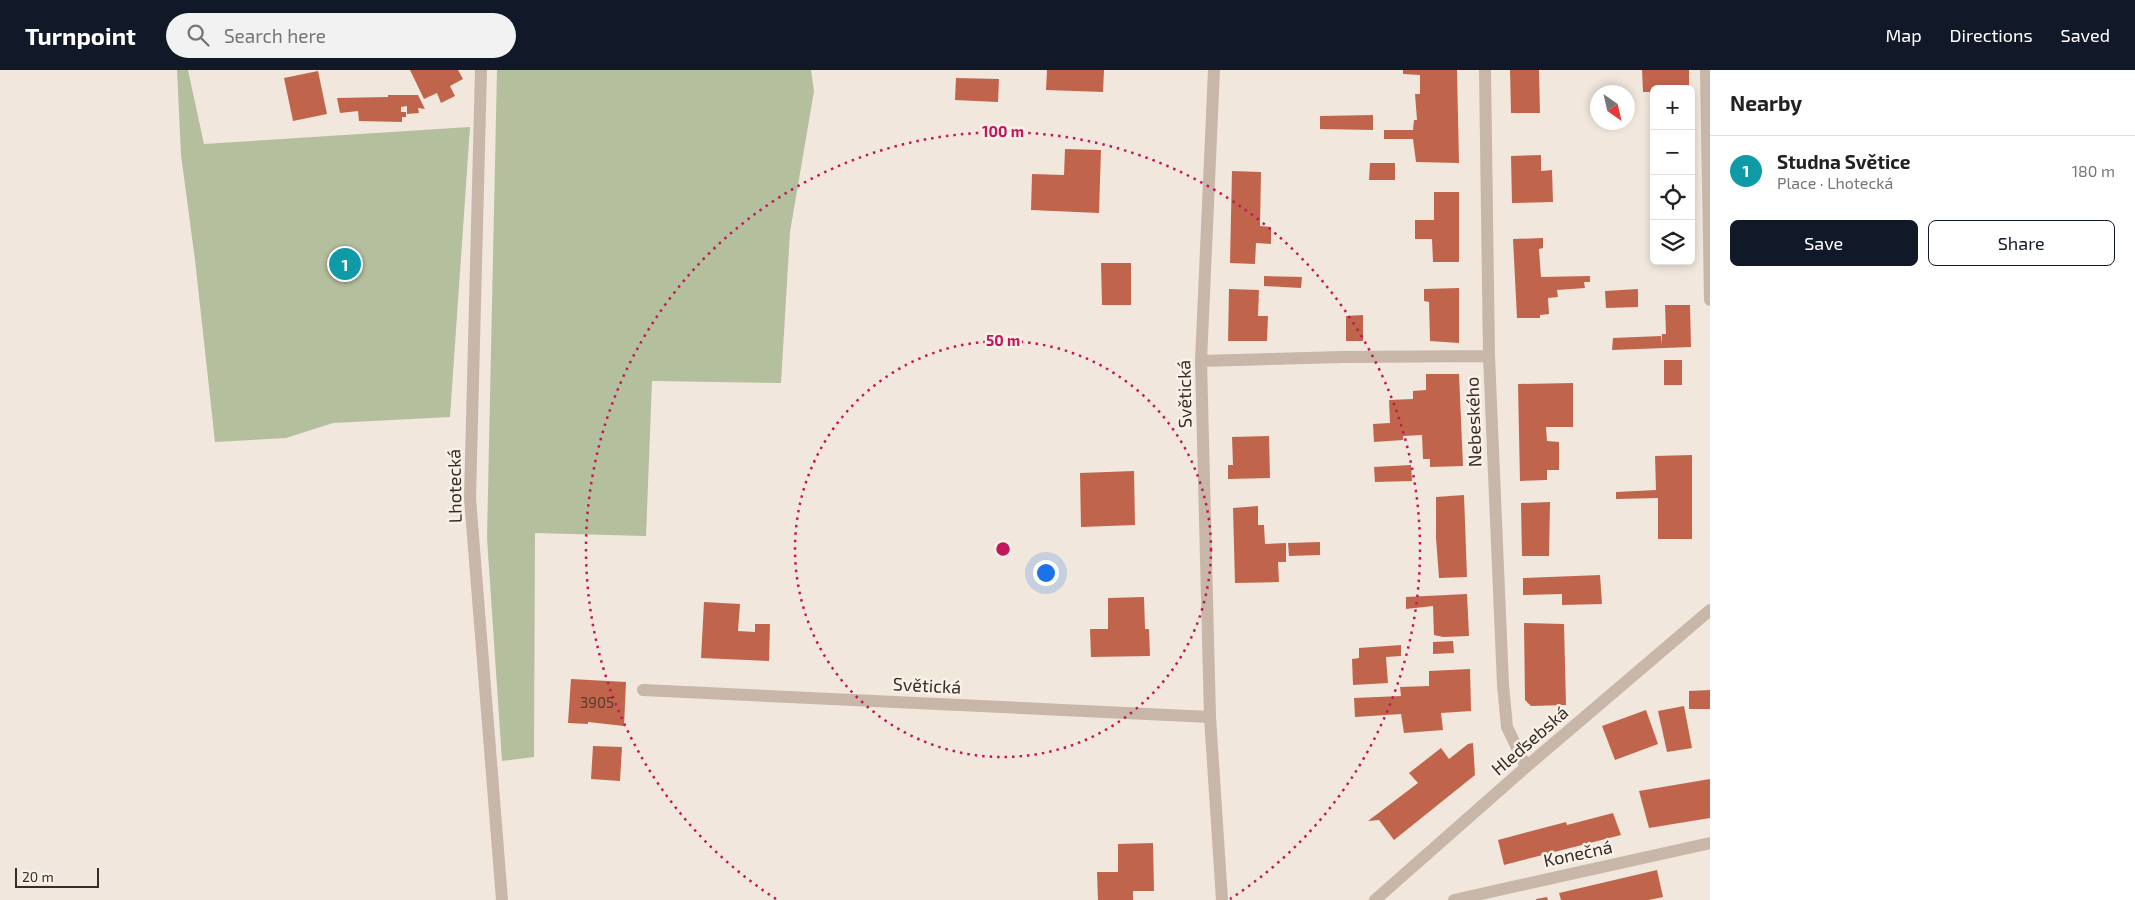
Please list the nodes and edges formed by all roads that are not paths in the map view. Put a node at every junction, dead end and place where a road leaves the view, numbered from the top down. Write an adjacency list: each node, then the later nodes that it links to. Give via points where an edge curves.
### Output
1 (481, 70): 13 (street, Lhotecká, via 470,498)
2 (1214, 70): 7 (street, Světická)
3 (1486, 70): 6 (street, Nebeského)
4 (1706, 70): 5 (street)
5 (1710, 300)
6 (1489, 356): 7 (street, via 1343,356); 11 (street, Nebeského, via 1503,686 1507,728)
7 (1201, 361): 10 (street, Světická)
8 (1710, 610): 11 (street, Hleďsebská)
9 (643, 690): 10 (street, Světická)
10 (1210, 717): 14 (street, Světická)
11 (1526, 767): 15 (street, Hleďsebská)
12 (1710, 843): 16 (street, Konečná)
13 (502, 900)
14 (1222, 900)
15 (1375, 900)
16 (1454, 900)

